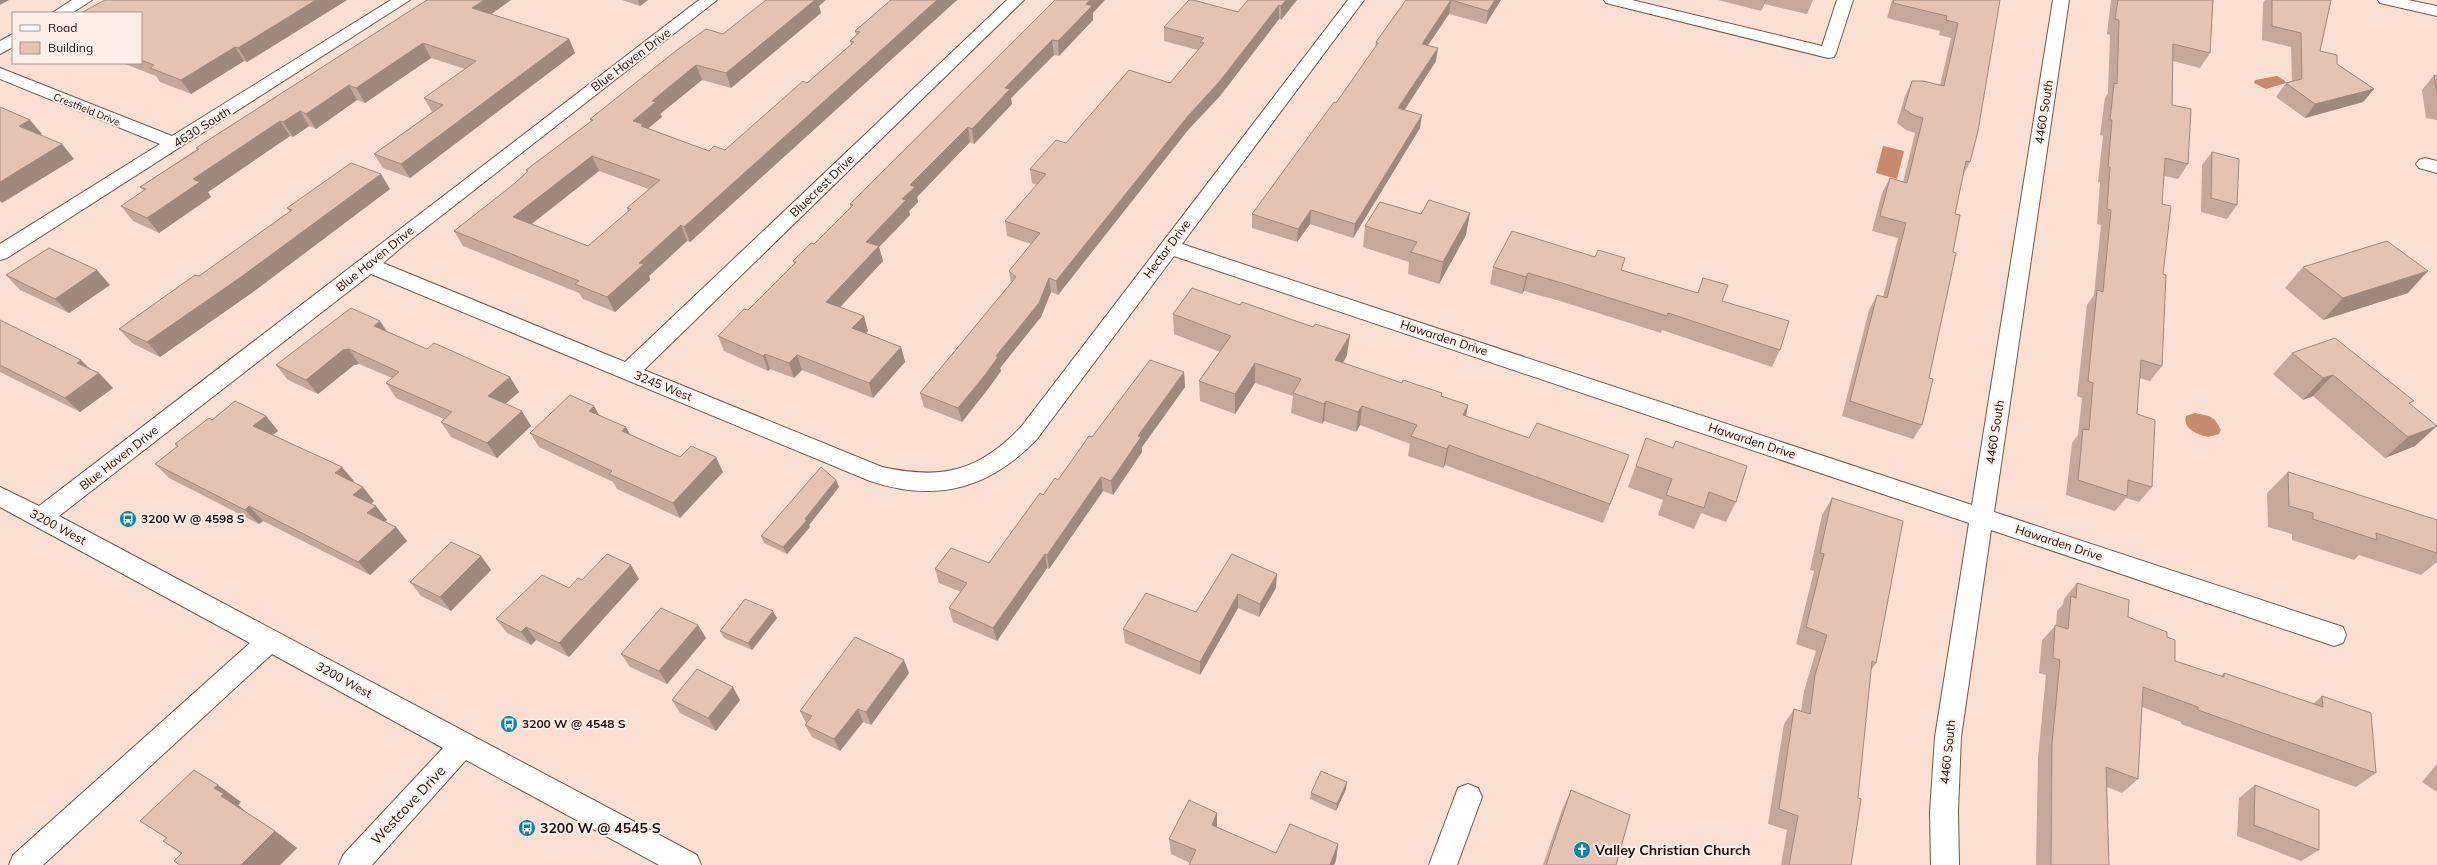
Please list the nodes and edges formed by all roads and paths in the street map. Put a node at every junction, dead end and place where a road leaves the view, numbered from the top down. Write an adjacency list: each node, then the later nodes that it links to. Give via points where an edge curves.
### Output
1 (84, 0): 11 (street)
2 (402, 0): 15 (street, 4630 South)
3 (709, 0): 18 (street, Blue Haven Drive, via 402,236)
4 (1016, 0): 19 (street, Bluecrest Drive)
5 (1356, 0): 16 (street, Hector Drive)
6 (1612, 0): 7 (street, via 1828,53)
7 (1845, 0)
8 (2061, 0): 23 (street, 4460 South)
9 (2386, 0): 10 (street)
10 (2437, 11)
11 (62, 12)
12 (12, 40): 13 (street)
13 (0, 48)
14 (0, 73): 15 (street, Crestfield Drive)
15 (175, 144): 17 (street, 4630 South)
16 (1169, 247): 20 (street, Hector Drive, via 1019,444 994,465 979,474); 23 (street, Hawarden Drive)
17 (0, 252)
18 (370, 265): 19 (street, 3245 West); 22 (street, Blue Haven Drive)
19 (628, 372): 20 (street, 3245 West, via 878,475 929,483)
20 (962, 479)
21 (0, 496): 22 (street, 3200 West)
22 (40, 518): 25 (street, 3200 West)
23 (1982, 518): 24 (street, Hawarden Drive); 32 (street, 4460 South, via 1948,737 1944,812)
24 (2334, 635)
25 (270, 640): 26 (street, 3200 West); 28 (street)
26 (463, 745): 29 (street, Westcove Drive); 30 (street, 3200 West)
27 (1468, 797): 31 (street)
28 (23, 865)
29 (353, 865)
30 (687, 865)
31 (1443, 865)
32 (1945, 865)

